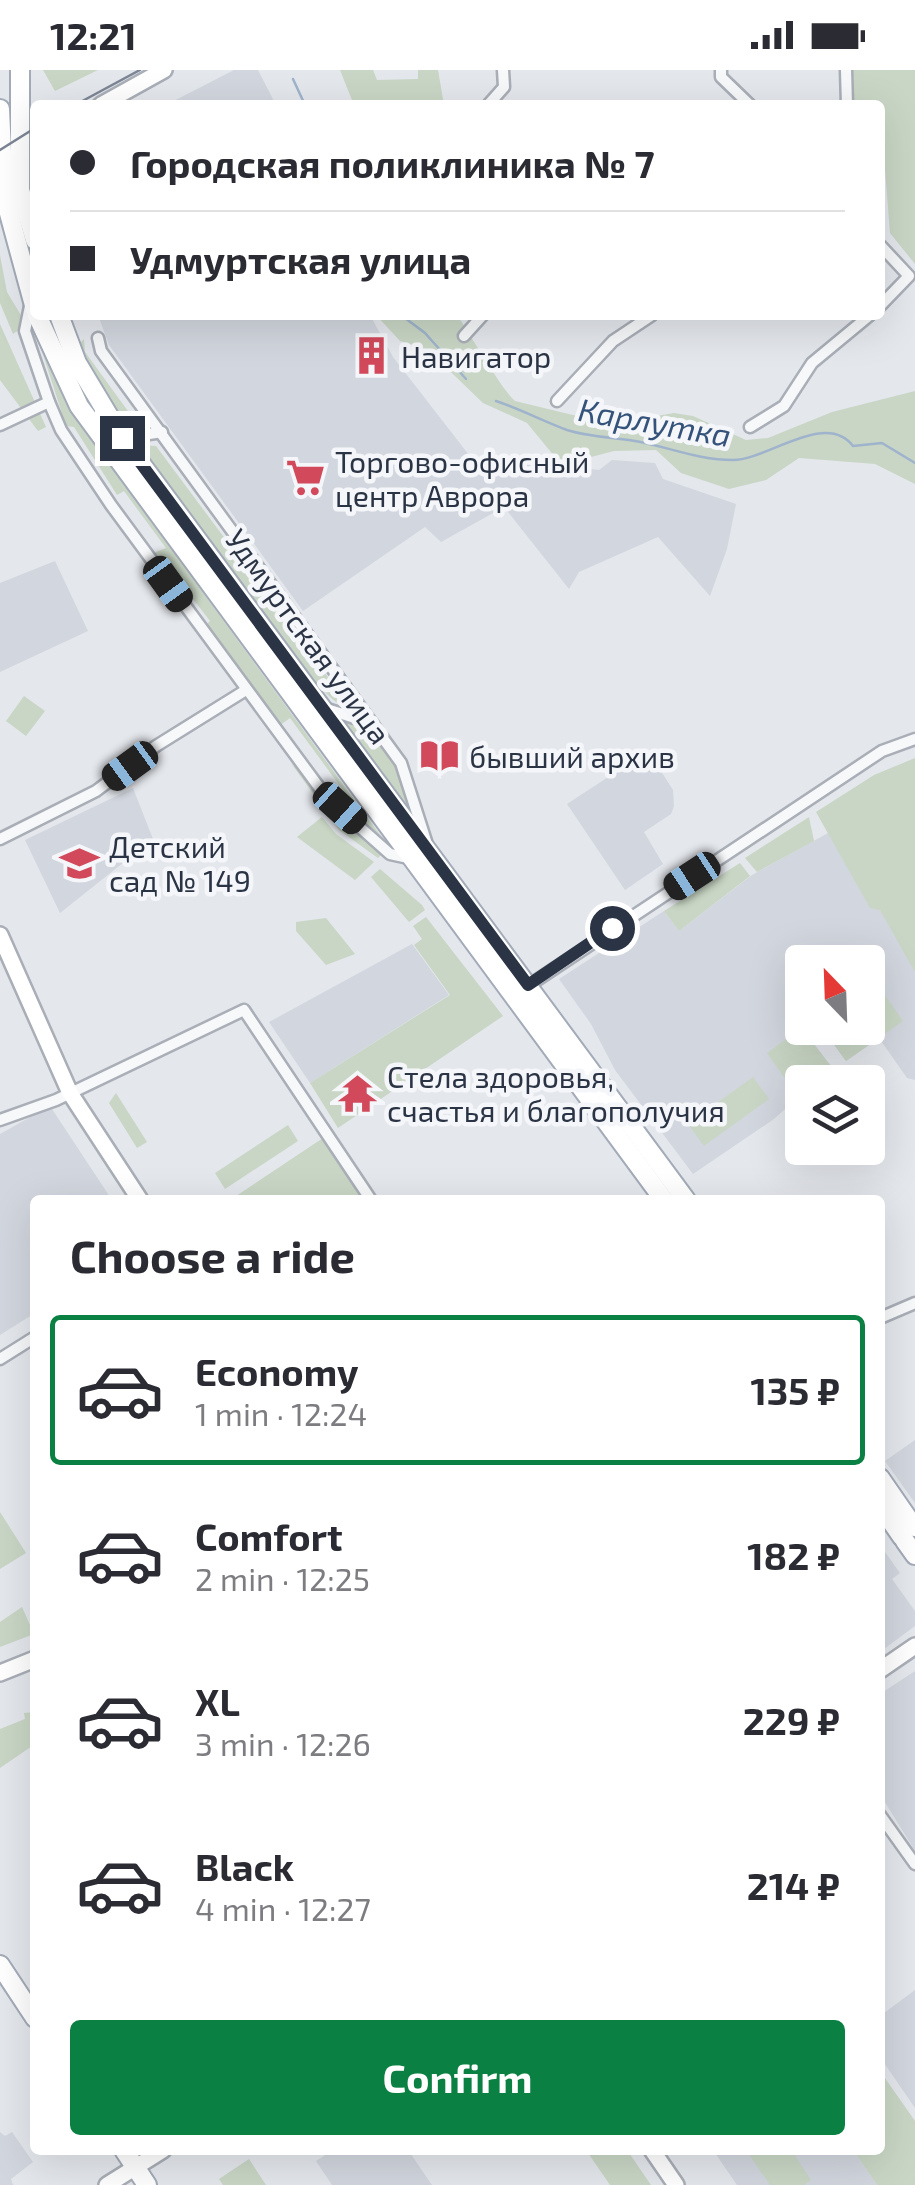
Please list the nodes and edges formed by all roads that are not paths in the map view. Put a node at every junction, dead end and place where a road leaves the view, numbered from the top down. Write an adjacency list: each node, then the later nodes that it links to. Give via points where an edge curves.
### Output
1 (20, 70): 12 (main road)
2 (164, 70): 6 (street)
3 (502, 70): 7 (street, via 504,88)
4 (721, 70): 8 (street)
5 (846, 70): 9 (street)
6 (110, 100)
7 (493, 100)
8 (745, 100)
9 (847, 100)
10 (0, 108): 11 (main road, Удмуртская улица)
11 (1, 136): 12 (main road); 13 (main road, Удмуртская улица)
12 (28, 146): 13 (main road); 14 (main road, via 20,190)
13 (0, 163): 16 (main road, Удмуртская улица)
14 (30, 223)
15 (885, 250): 17 (street, via 908,273)
16 (28, 255)
17 (885, 302)
18 (30, 319): 26 (street, Удмуртская улица, via 25,330)
19 (40, 320): 37 (main road, Удмуртская улица, via 79,406)
20 (61, 320): 31 (main road, Удмуртская улица, via 77,363)
21 (478, 320): 24 (street)
22 (645, 320): 27 (street, via 614,341)
23 (864, 320): 29 (street, via 812,363 784,406)
24 (464, 336)
25 (98, 338): 30 (street, Удмуртская улица)
26 (49, 402): 28 (street); 32 (street, Удмуртская улица, via 94,480)
27 (557, 402)
28 (0, 425)
29 (750, 427)
30 (162, 432): 31 (street); 34 (street, Удмуртская улица)
31 (122, 438): 33 (main road, Удмуртская улица)
32 (246, 690): 36 (street, via 96,791); 37 (street, Удмуртская улица, via 327,798 390,854)
33 (323, 708): 34 (street); 37 (main road, Удмуртская улица)
34 (374, 725): 37 (street, Удмуртская улица, via 401,763)
35 (915, 739): 39 (street, via 882,751)
36 (0, 839)
37 (421, 856): 39 (main road, Удмуртская улица)
38 (0, 934): 41 (street)
39 (521, 991): 40 (main road, Удмуртская улица)
40 (579, 1068): 45 (main road, Удмуртская улица); 46 (main road, Удмуртская улица)
41 (70, 1093): 42 (street); 43 (street); 44 (street, via 244,1010)
42 (0, 1120)
43 (137, 1195)
44 (368, 1195)
45 (661, 1195)
46 (682, 1195)
47 (915, 1302): 48 (street)
48 (885, 1316)
49 (30, 1340): 50 (street)
50 (0, 1359)
51 (885, 1489): 53 (main road)
52 (885, 1512): 53 (main road)
53 (909, 1540)
54 (915, 1646): 56 (street)
55 (30, 1661): 57 (street)
56 (885, 1667)
57 (0, 1673)
58 (885, 1822): 59 (street)
59 (915, 1864)
60 (0, 1966): 61 (main road)
61 (30, 2011)
62 (127, 2155): 65 (main road)
63 (156, 2155): 65 (street)
64 (655, 2155): 68 (street)
65 (136, 2168): 66 (street); 67 (main road)
66 (107, 2185)
67 (146, 2185)
68 (676, 2185)

